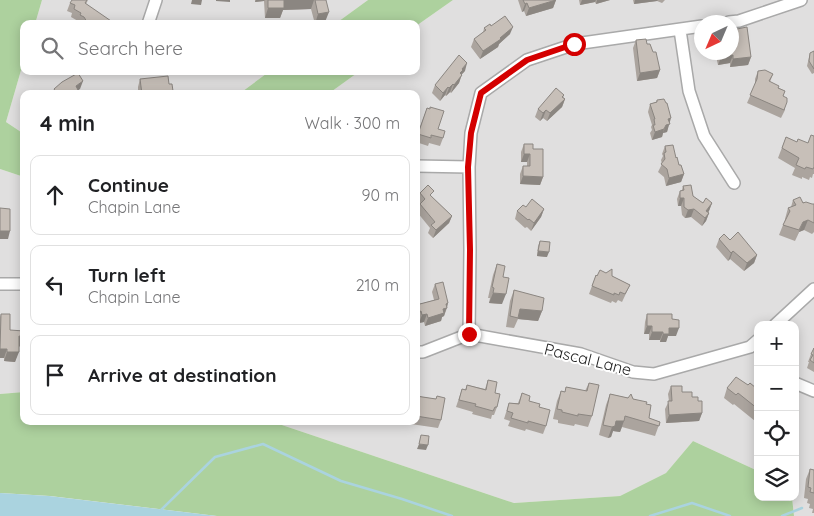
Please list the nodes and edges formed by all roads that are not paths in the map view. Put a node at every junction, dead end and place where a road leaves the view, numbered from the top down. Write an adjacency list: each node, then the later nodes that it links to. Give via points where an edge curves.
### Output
1 (156, 0): 3 (street)
2 (801, 0): 4 (street)
3 (149, 20)
4 (739, 21)
5 (694, 27): 6 (street)
6 (680, 30): 8 (street, via 574,44 527,60 481,93 471,133); 9 (street, via 689,91 704,136)
7 (420, 166): 8 (street)
8 (468, 167): 14 (street)
9 (734, 183)
10 (0, 284): 11 (street)
11 (20, 284)
12 (814, 289): 13 (street)
13 (778, 321)
14 (469, 334): 15 (street, Pascal Lane, via 580,354 633,372 654,374); 16 (street)
15 (754, 348)
16 (420, 352)
17 (799, 385): 18 (street)
18 (814, 391)

